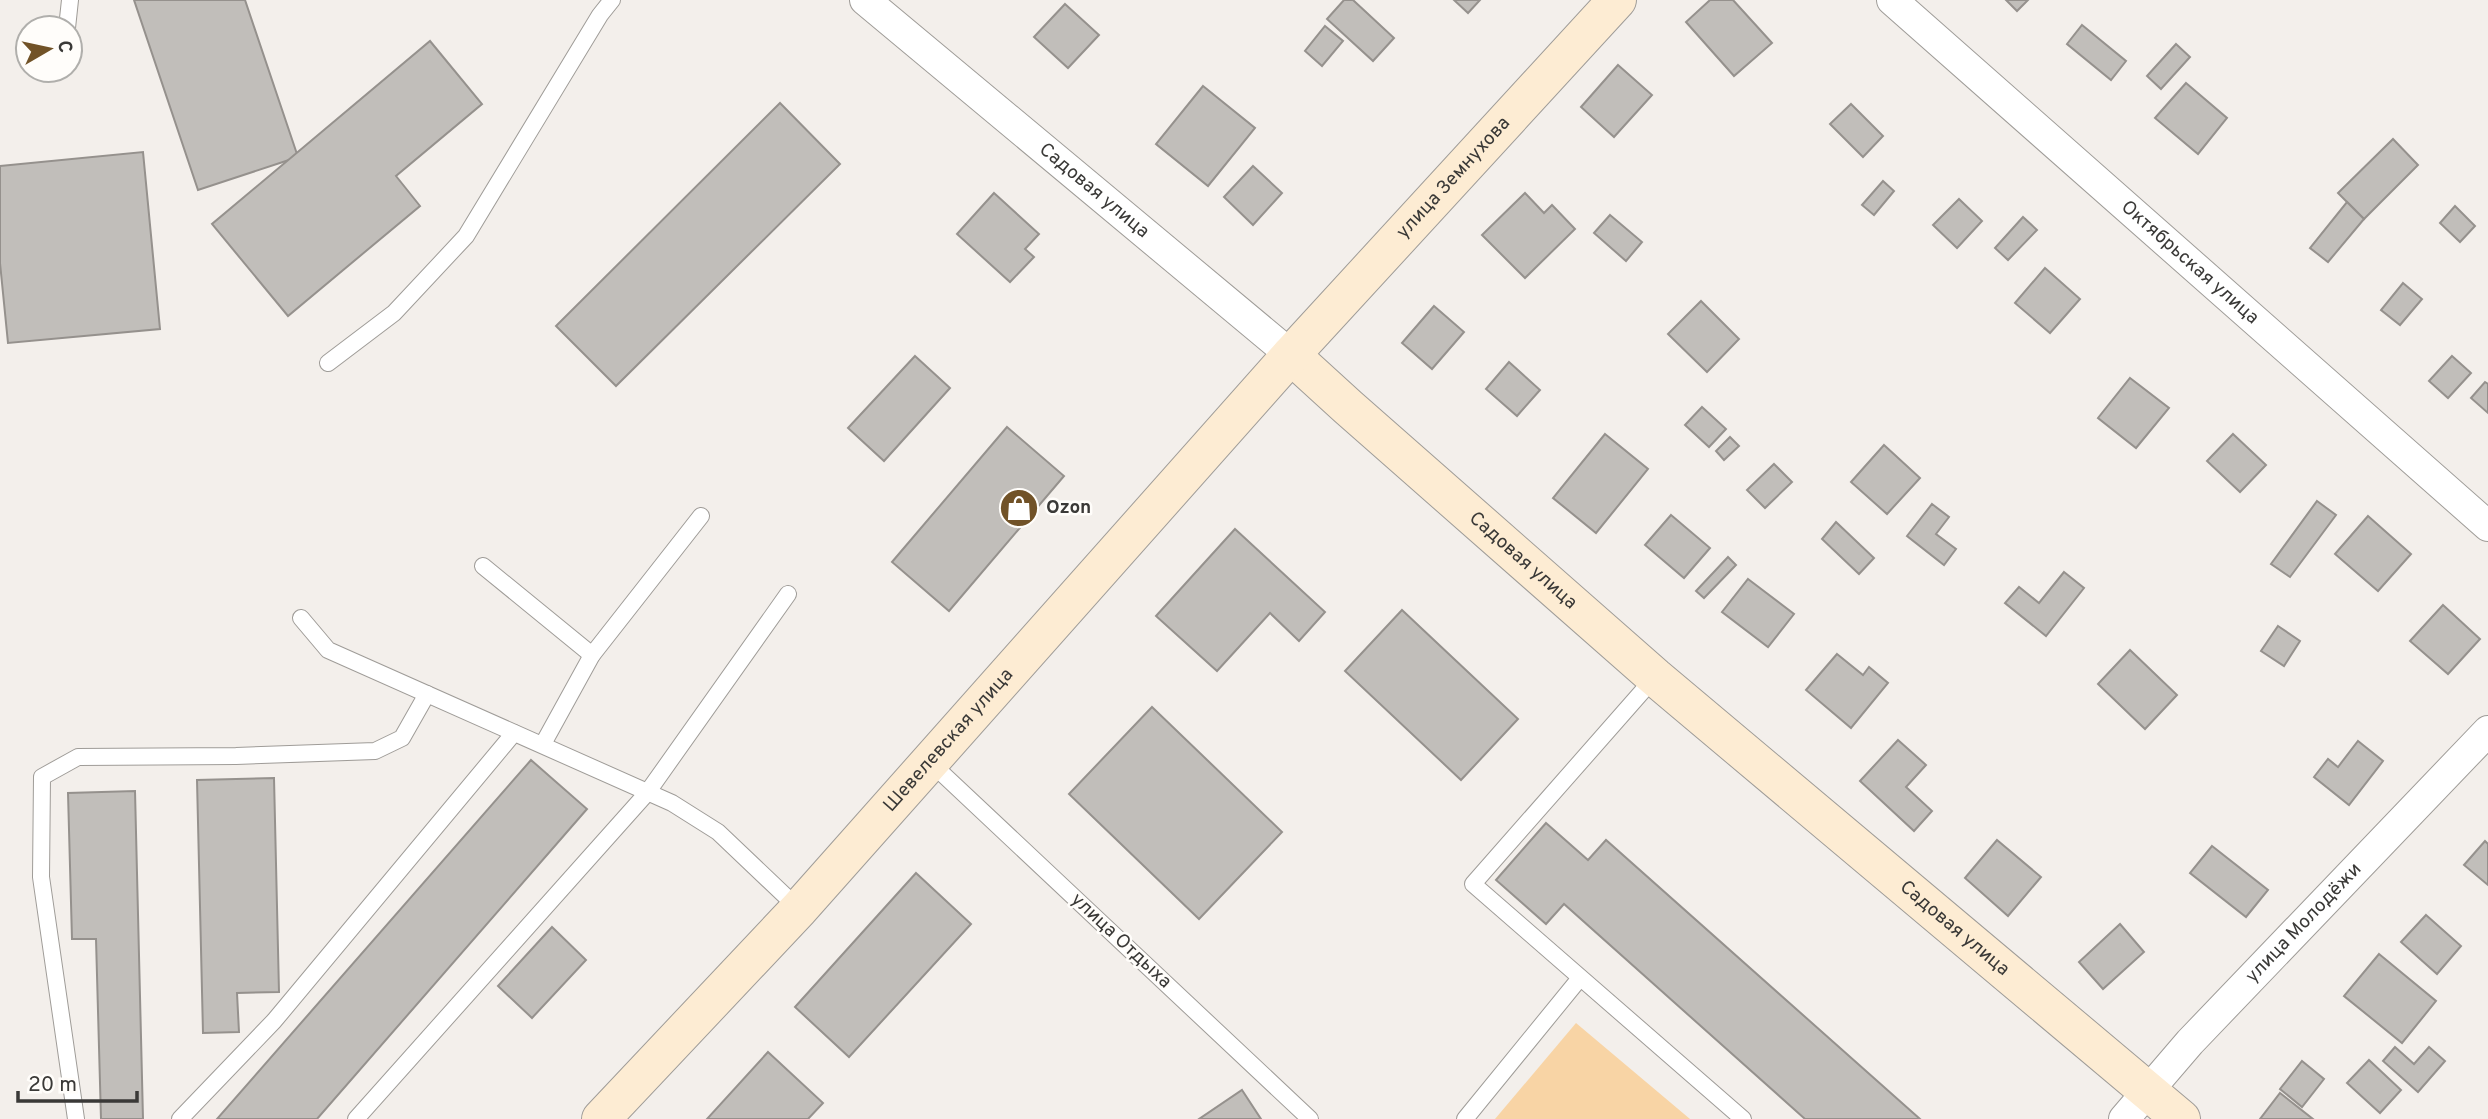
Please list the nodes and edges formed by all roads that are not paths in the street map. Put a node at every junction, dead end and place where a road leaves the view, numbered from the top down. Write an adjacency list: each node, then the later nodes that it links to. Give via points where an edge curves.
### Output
1 (612, 0): 6 (lane, via 466,236 394,313)
2 (865, 0): 5 (street, Садовая улица)
3 (1617, 0): 5 (main road, улица Земнухова)
4 (1892, 0): 8 (street, Октябрьская улица)
5 (1291, 355): 13 (main road, Садовая улица); 18 (main road, Шевелевская улица)
6 (328, 363)
7 (701, 516): 12 (lane)
8 (2488, 526)
9 (483, 566): 12 (lane)
10 (788, 594): 19 (lane)
11 (301, 618): 14 (lane, via 328,650)
12 (592, 655): 17 (lane)
13 (1655, 677): 21 (lane, via 1473,884); 22 (main road, Садовая улица)
14 (427, 694): 16 (lane); 23 (lane, via 402,738 375,751 78,757 42,777 41,877)
15 (2488, 731): 22 (street, улица Молодёжи)
16 (514, 733): 17 (lane); 24 (lane, via 274,1021)
17 (543, 744): 19 (lane)
18 (931, 763): 20 (main road, Шевелевская улица); 27 (lane, улица Отдыха)
19 (647, 793): 20 (lane, via 718,832); 25 (lane)
20 (799, 909): 26 (main road, Шевелевская улица)
21 (1580, 978): 28 (lane); 29 (lane)
22 (2148, 1089): 30 (street, улица Молодёжи); 31 (main road, Садовая улица)
23 (76, 1119)
24 (180, 1119)
25 (356, 1119)
26 (601, 1119)
27 (1310, 1119)
28 (1465, 1119)
29 (1743, 1119)
30 (2124, 1119)
31 (2181, 1119)

